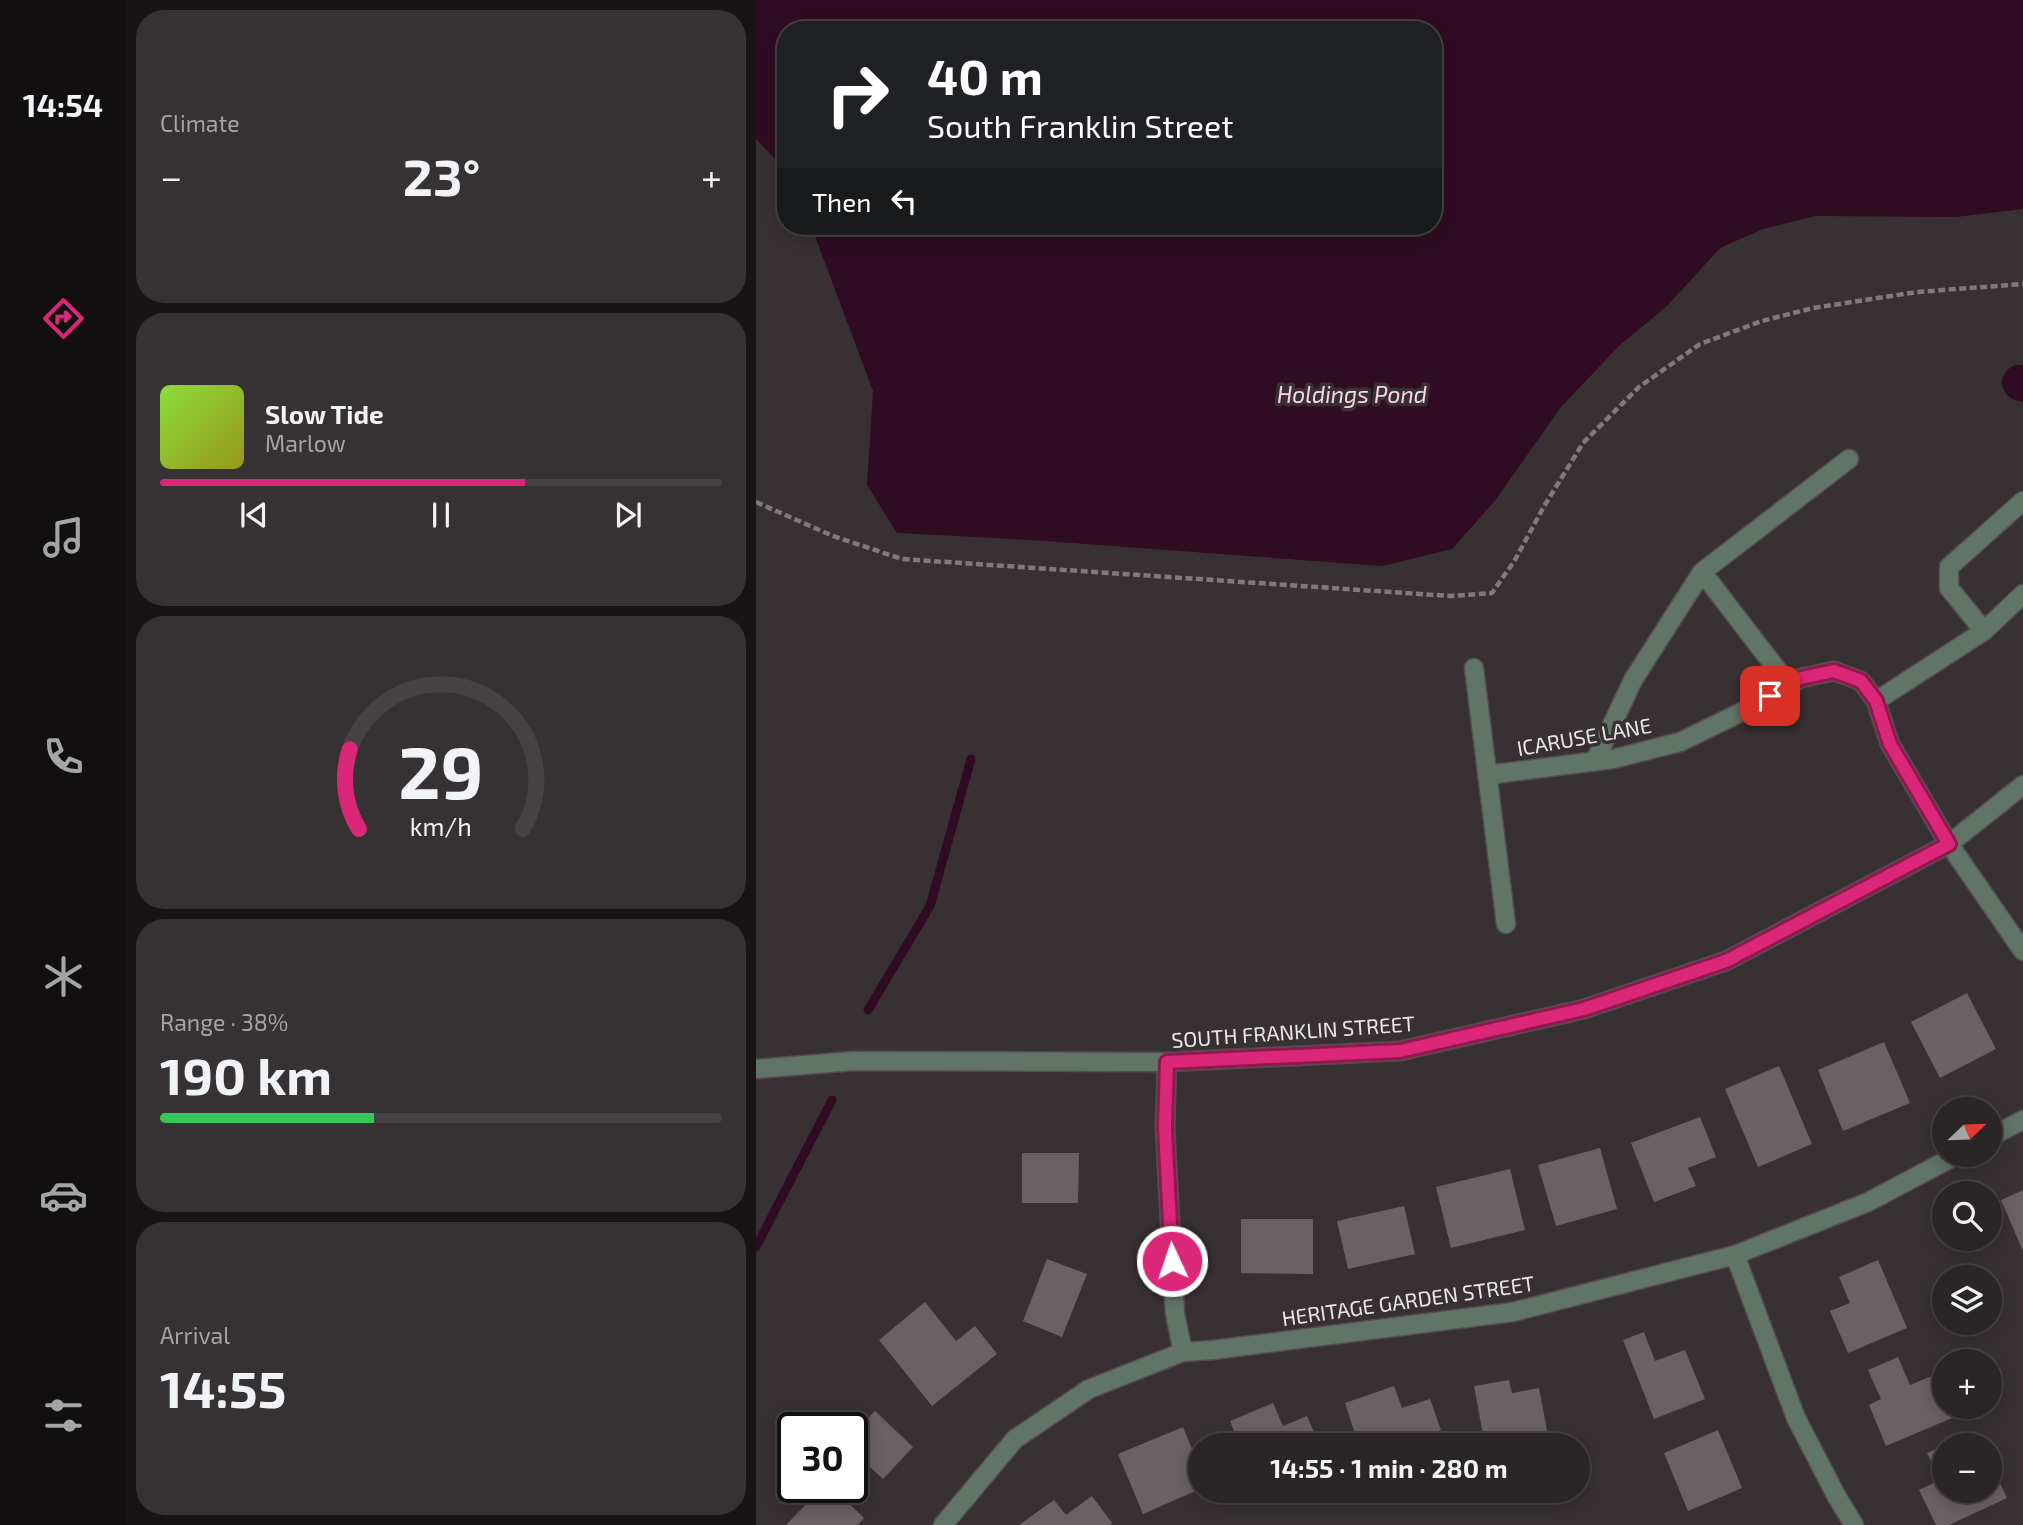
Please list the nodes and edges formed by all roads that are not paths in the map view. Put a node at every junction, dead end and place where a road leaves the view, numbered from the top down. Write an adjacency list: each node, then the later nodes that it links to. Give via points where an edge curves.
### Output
1 (1849, 459): 3 (street)
2 (2023, 501): 5 (street, via 1949,567 1949,588)
3 (1702, 572): 7 (street); 9 (street, via 1633,680)
4 (2023, 594): 5 (street)
5 (1984, 631): 8 (street)
6 (1474, 668): 10 (street)
7 (1789, 685): 8 (street, ICARUSE LANE, via 1834,671 1861,681); 9 (street, ICARUSE LANE, via 1680,742)
8 (1876, 701): 12 (street, ICARUSE LANE, via 1890,744)
9 (1595, 761): 10 (street, ICARUSE LANE)
10 (1487, 775): 13 (street)
11 (2023, 785): 12 (street, SOUTH FRANKLIN STREET)
12 (1949, 844): 14 (street, ICARUSE LANE); 15 (street, SOUTH FRANKLIN STREET, via 1726,961 1584,1009 1400,1051)
13 (1506, 924)
14 (2023, 951)
15 (1167, 1062): 16 (street, SOUTH FRANKLIN STREET, via 853,1061); 21 (street, via 1165,1128 1172,1261)
16 (756, 1069)
17 (2023, 1120): 18 (street)
18 (2002, 1131)
19 (1934, 1167): 20 (street, HERITAGE GARDEN STREET, via 1868,1202)
20 (1735, 1255): 21 (street, HERITAGE GARDEN STREET, via 1513,1312); 23 (street, via 1796,1418)
21 (1183, 1352): 22 (street, HERITAGE GARDEN STREET, via 1089,1390 1015,1439)
22 (943, 1525)
23 (1854, 1525)

